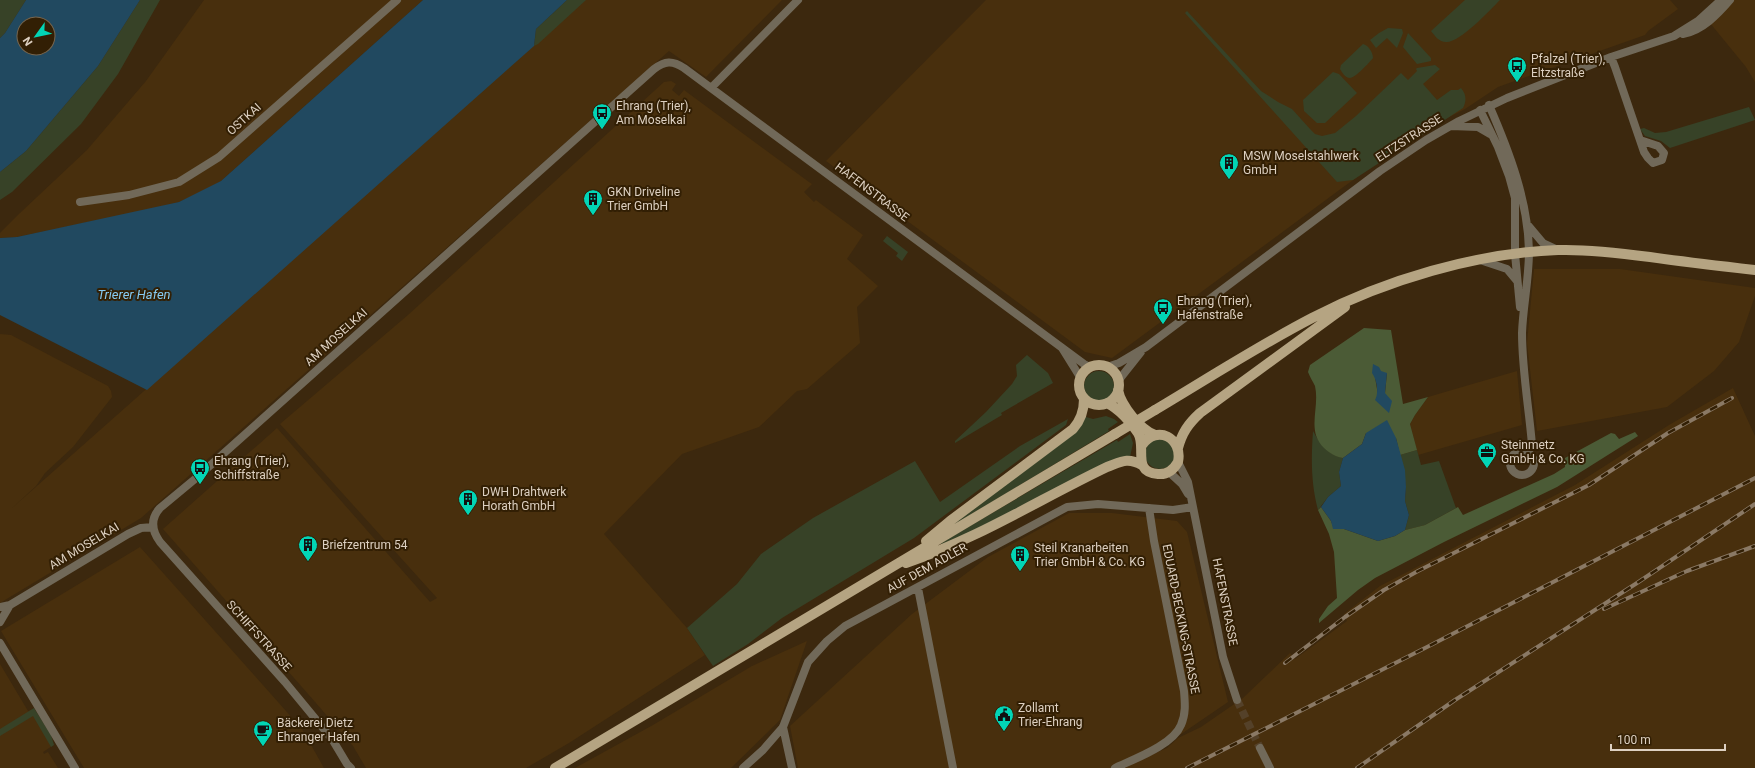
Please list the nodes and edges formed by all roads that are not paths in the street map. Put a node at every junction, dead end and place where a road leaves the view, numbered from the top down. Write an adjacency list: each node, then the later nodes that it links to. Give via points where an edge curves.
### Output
1 (397, 0): 14 (street, OSTKAI, via 219,157 201,169 179,182 129,195)
2 (798, 0): 8 (street)
3 (1721, 0): 5 (street, ELTZSTRASSE, via 1698,21)
4 (1730, 0): 5 (street, ELTZSTRASSE, via 1705,25)
5 (1678, 34): 6 (street, ELTZSTRASSE)
6 (1611, 57): 9 (street, ELTZSTRASSE); 13 (street)
7 (666, 61): 8 (street, HAFENSTRASSE, via 678,64); 41 (street, AM MOSELKAI, via 160,508)
8 (711, 88): 25 (street, HAFENSTRASSE)
9 (1489, 105): 10 (street, ELTZSTRASSE); 15 (street, via 1515,173)
10 (1480, 110): 11 (street, ELTZSTRASSE); 12 (street)
11 (1450, 126): 12 (street, via 1478,127); 24 (street, ELTZSTRASSE, via 1380,171)
12 (1490, 134): 18 (street, via 1509,176 1515,198)
13 (1640, 140)
14 (80, 202)
15 (1527, 224): 16 (street, via 1543,243); 17 (street)
16 (1558, 250): 17 (main road); 20 (main road, via 1614,253)
17 (1529, 252): 18 (main road); 23 (street)
18 (1515, 254): 19 (main road); 21 (street)
19 (1479, 260): 21 (street, via 1507,269); 22 (main road, via 1417,276)
20 (1755, 270)
21 (1517, 281): 23 (street)
22 (1360, 296): 34 (main road, via 1200,413 1187,425); 42 (main road, bridge, via 1287,332)
23 (1522, 332): 35 (street, via 1532,445)
24 (1146, 347): 27 (street, ELTZSTRASSE); 29 (street, ELTZSTRASSE)
25 (1062, 348): 26 (street, HAFENSTRASSE); 28 (street, HAFENSTRASSE)
26 (1090, 367): 27 (main road); 28 (main road)
27 (1107, 367): 29 (main road, via 1114,373)
28 (1080, 377): 30 (main road, via 1079,389)
29 (1118, 386): 31 (main road, via 1114,398); 32 (main road, via 1123,404 1149,433)
30 (1084, 399): 31 (main road, via 1095,404); 42 (main road, via 1081,419 1073,429 950,521)
31 (1107, 403): 33 (main road, via 1131,424 1139,434)
32 (1155, 435): 33 (main road); 34 (main road, via 1169,437)
33 (1142, 445): 37 (main road)
34 (1178, 448): 36 (main road)
35 (1527, 453)
36 (1178, 462): 38 (main road); 39 (street, HAFENSTRASSE, via 1188,482)
37 (1142, 465): 38 (main road, via 1154,474 1162,475); 43 (main road, via 1128,460 1107,467 940,551)
38 (1169, 472): 39 (street, HAFENSTRASSE, via 1186,490)
39 (1193, 507): 40 (street, AUF DEM ADLER, via 1173,510); 49 (street, HAFENSTRASSE, via 1223,657)
40 (1149, 508): 44 (street, AUF DEM ADLER, via 1098,504 1067,507); 58 (street, EDUARD-BECKING-STRASSE, via 1185,707 1181,726 1169,741)
41 (153, 526): 45 (street, AM MOSELKAI, via 120,538); 52 (street, SCHIFFSTRASSE, via 164,548 285,682 332,740)
42 (900, 562): 43 (main road)
43 (886, 570): 54 (main road)
44 (918, 588): 50 (street, AUF DEM ADLER, via 844,626 826,641 808,662); 57 (street)
45 (10, 606): 46 (street, AM MOSELKAI); 47 (street, AM MOSELKAI)
46 (0, 607)
47 (0, 622)
48 (0, 643): 53 (street)
49 (1237, 700)
50 (783, 727): 55 (street, AUF DEM ADLER); 56 (street)
51 (1260, 748): 59 (street)
52 (349, 767)
53 (75, 768)
54 (555, 768)
55 (743, 768)
56 (792, 768)
57 (953, 768)
58 (1115, 768)
59 (1270, 768)

